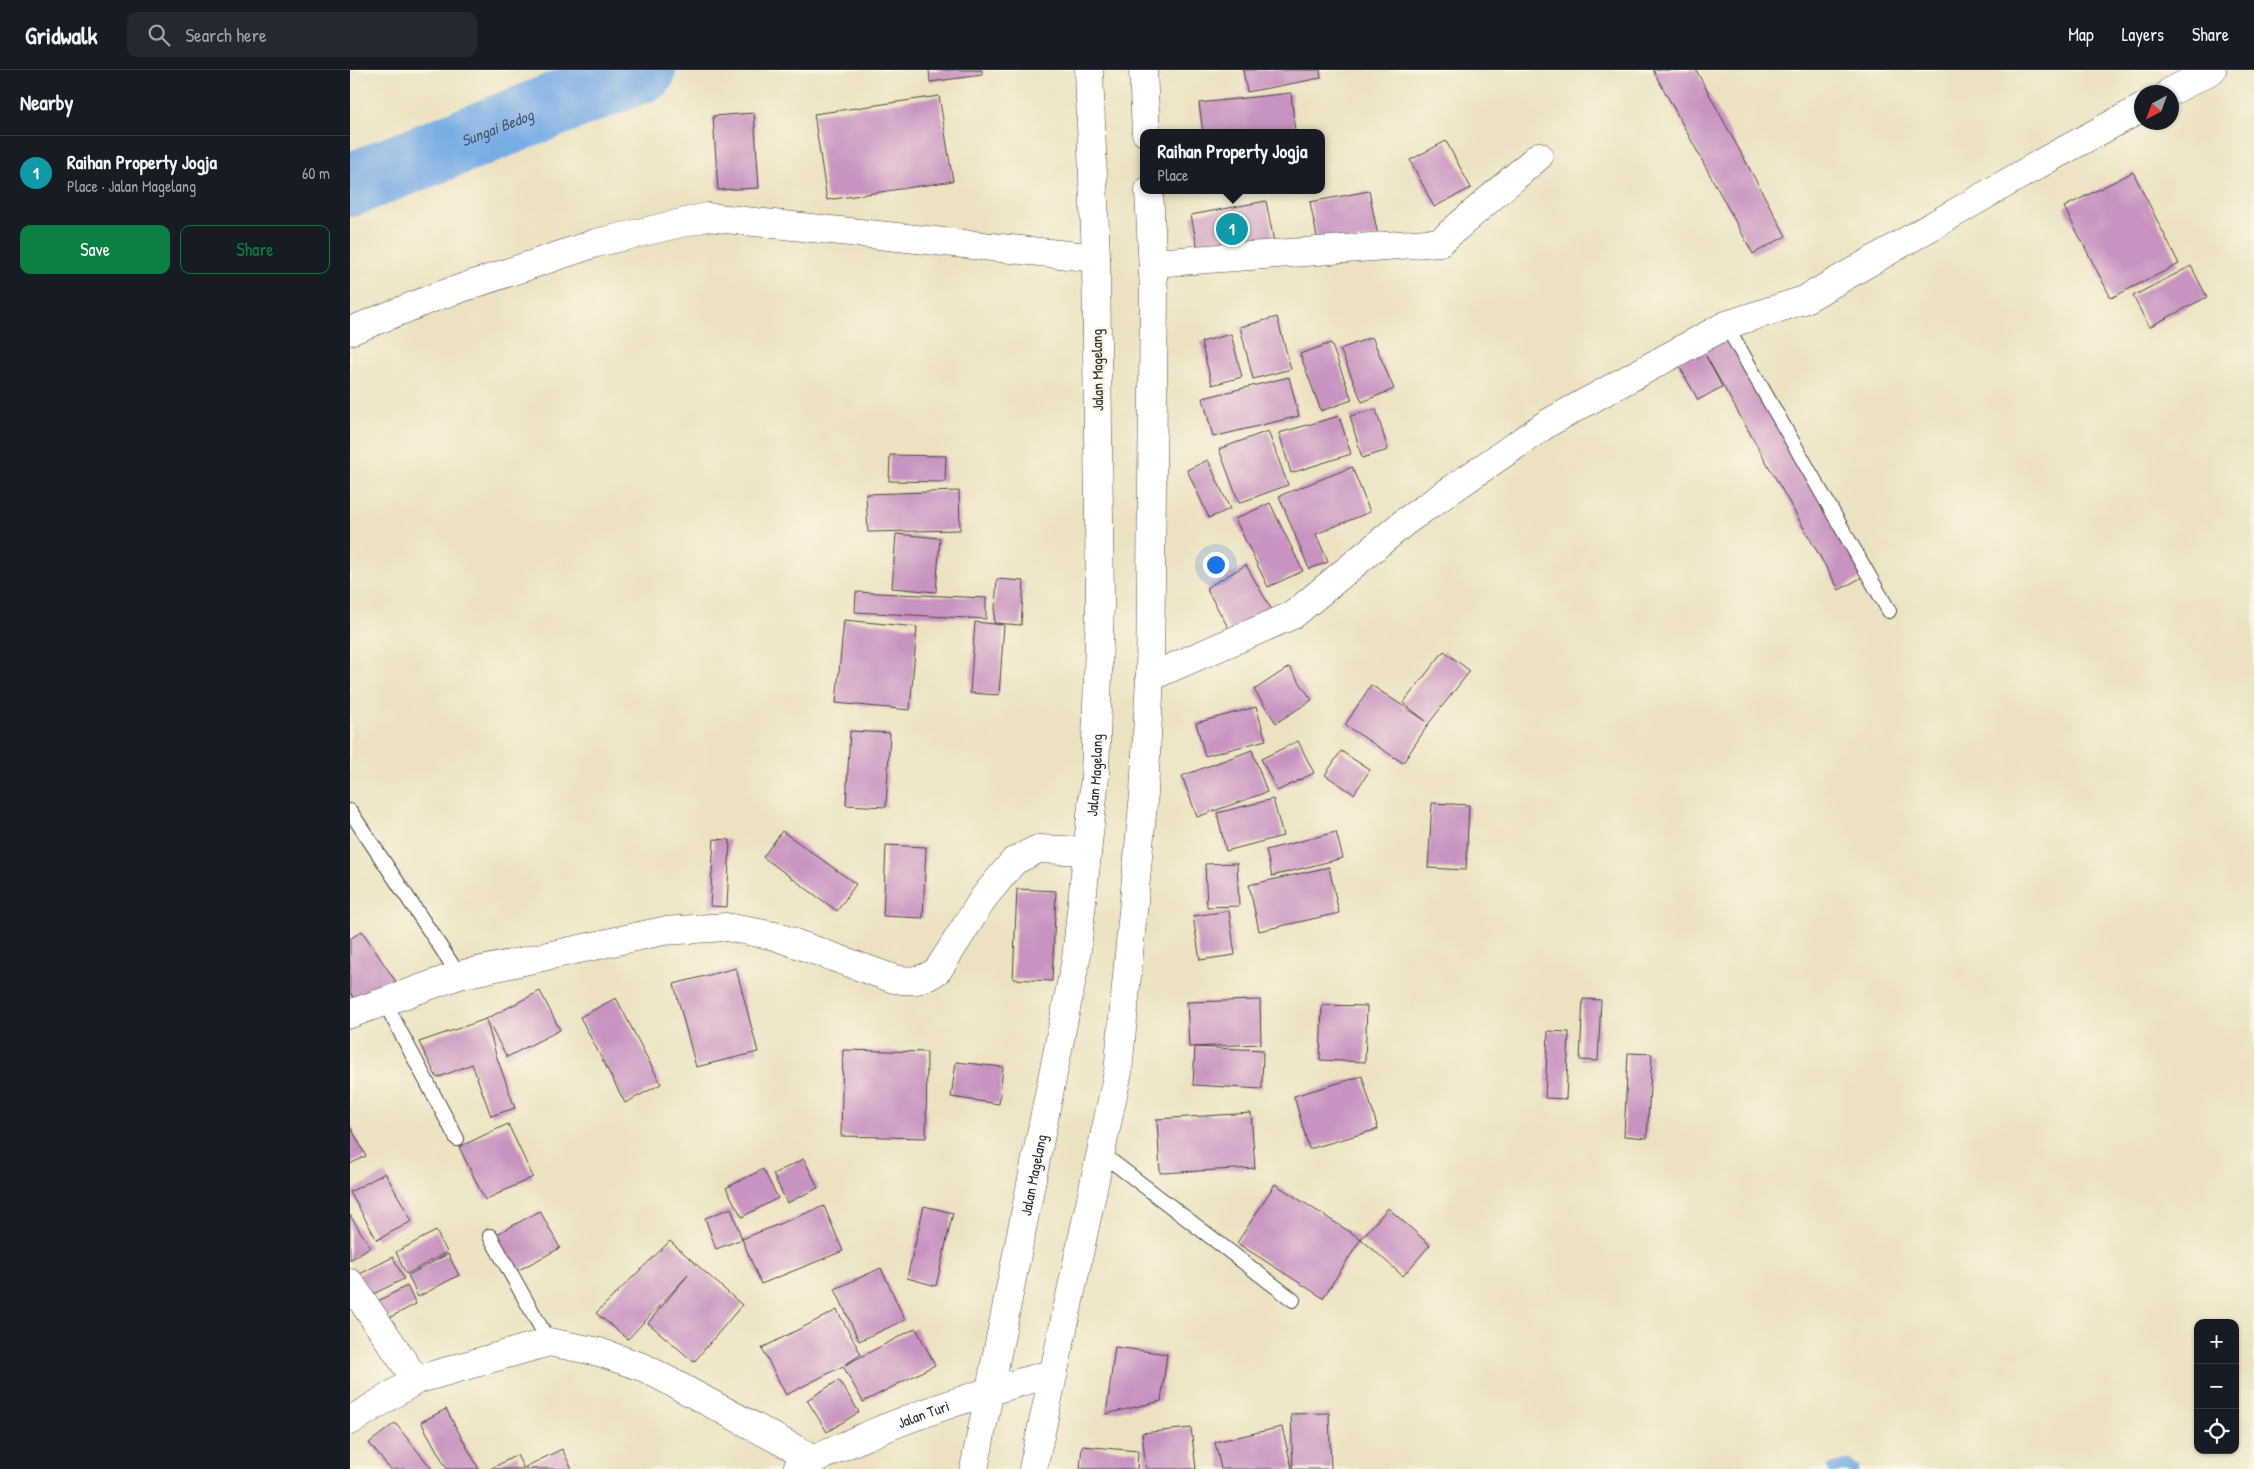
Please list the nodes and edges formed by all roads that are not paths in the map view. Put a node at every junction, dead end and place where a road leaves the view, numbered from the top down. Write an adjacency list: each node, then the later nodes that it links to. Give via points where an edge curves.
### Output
1 (1089, 70): 9 (main road, Jalan Magelang)
2 (1143, 70): 6 (main road)
3 (2212, 70): 4 (main road)
4 (2179, 87)
5 (2134, 112): 11 (main road, via 1804,300)
6 (1146, 129)
7 (1539, 156): 10 (main road, via 1440,242)
8 (1149, 194): 10 (main road)
9 (1096, 258): 12 (main road, via 707,217 596,242 438,296); 16 (main road, Jalan Magelang, via 1100,604 1095,777)
10 (1153, 263): 14 (main road)
11 (1726, 325): 13 (lane); 14 (main road, via 1548,423 1406,521 1293,615)
12 (350, 331)
13 (1889, 611)
14 (1150, 677): 21 (main road, via 1144,793 1118,1072)
15 (350, 811): 17 (lane)
16 (1087, 851): 17 (main road, via 1038,849 1014,861 986,896 938,970 913,982 894,979 775,936 726,927 663,931); 28 (main road, Jalan Magelang, via 1076,959)
17 (459, 975): 18 (main road)
18 (384, 1001): 19 (main road); 20 (lane)
19 (350, 1014)
20 (457, 1139)
21 (1101, 1152): 24 (lane); 26 (main road)
22 (490, 1236): 25 (lane)
23 (350, 1283): 27 (main road)
24 (1293, 1300)
25 (549, 1342): 27 (main road); 30 (main road, via 599,1352 645,1368)
26 (1054, 1373): 28 (main road, Jalan Turi); 32 (main road)
27 (416, 1380): 29 (main road)
28 (991, 1390): 30 (main road, Jalan Turi, via 907,1419); 31 (main road, Jalan Magelang)
29 (350, 1421)
30 (805, 1464)
31 (974, 1469)
32 (1033, 1469)

